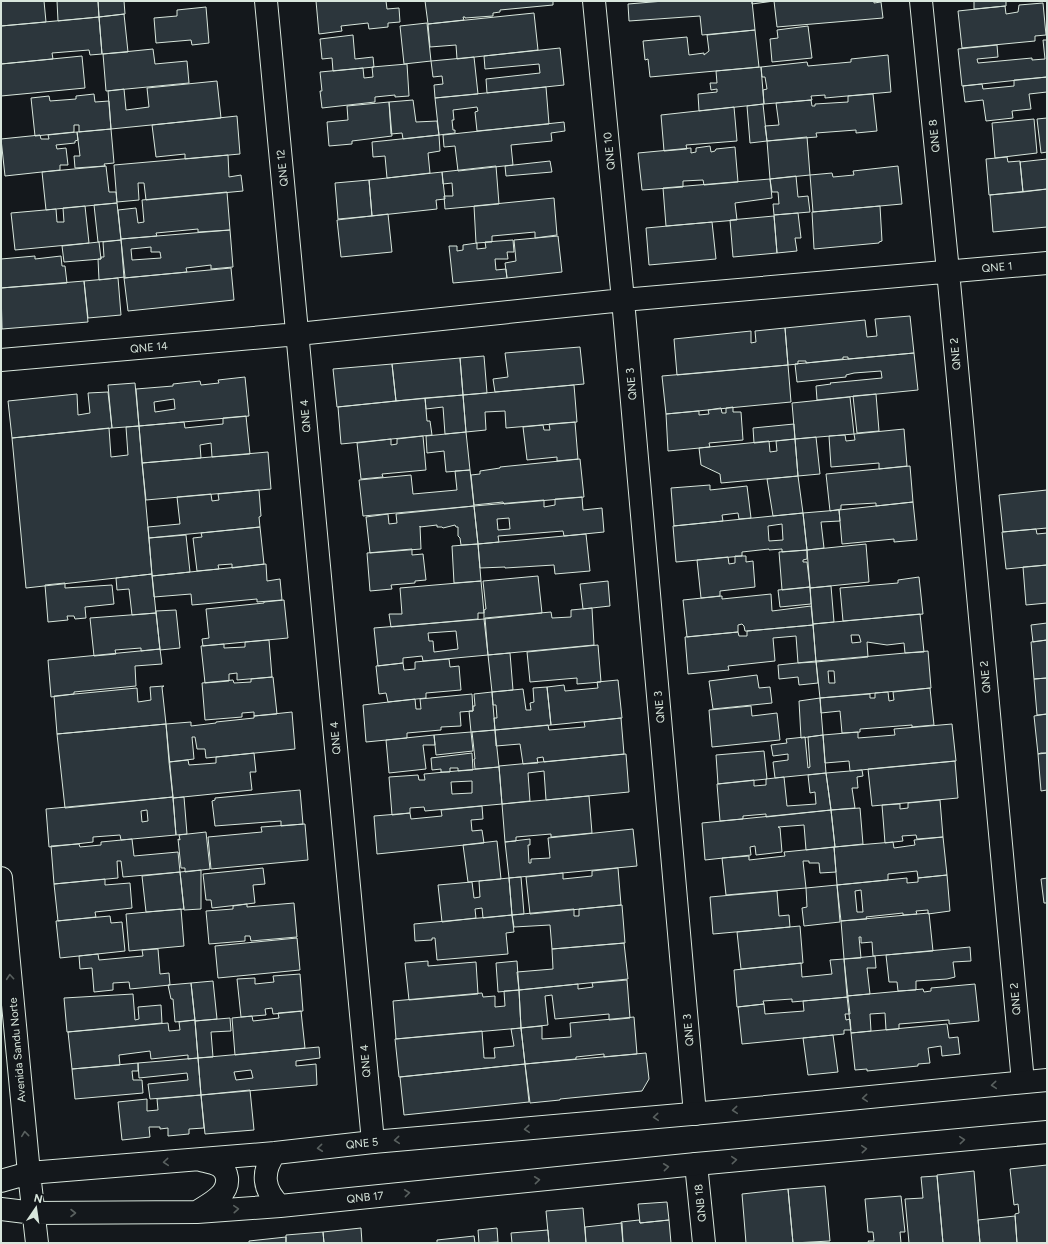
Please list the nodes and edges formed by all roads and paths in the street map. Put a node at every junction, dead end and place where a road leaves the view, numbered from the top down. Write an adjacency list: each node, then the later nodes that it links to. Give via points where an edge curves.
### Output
1 (266, 1): 7 (street, QNE 12)
2 (594, 1): 6 (street, QNE 10)
3 (921, 1): 5 (street, QNE 8)
4 (1047, 263): 5 (street, QNE 1)
5 (948, 271): 6 (street, QNE 1); 11 (street, QNE 2)
6 (623, 300): 7 (street, QNE 14); 12 (street, QNE 3)
7 (298, 334): 8 (street, QNE 14); 14 (street, QNE 4)
8 (1, 360)
9 (1, 878): 18 (street, Avenida Sandu Norte, one-way to 9)
10 (1047, 1080): 11 (street, QNE 5)
11 (1022, 1082): 12 (street, QNE 5, one-way to 12)
12 (695, 1114): 14 (street, QNE 5, one-way to 14)
13 (1047, 1132): 17 (street, QNB 17, one-way to 13)
14 (373, 1142): 15 (street, QNE 5, one-way to 15)
15 (275, 1153): 16 (street, QNE 5); 20 (street, via 268,1164 266,1182 270,1194)
16 (200, 1159): 18 (street, QNE 5, one-way to 18); 22 (street, via 222,1167 227,1184 221,1194)
17 (696, 1164): 20 (street, QNB 17, one-way to 17); 25 (street, QNB 18)
18 (29, 1173): 19 (street, QNE 5); 23 (street, Avenida Sandu Norte)
19 (1, 1181)
20 (280, 1206): 22 (street, QNB 17, one-way to 20)
21 (1, 1209): 23 (street, QNB 17)
22 (197, 1212): 23 (street, QNB 17, one-way to 22)
23 (34, 1213): 24 (street, Avenida Sandu Norte)
24 (37, 1243)
25 (704, 1243)

